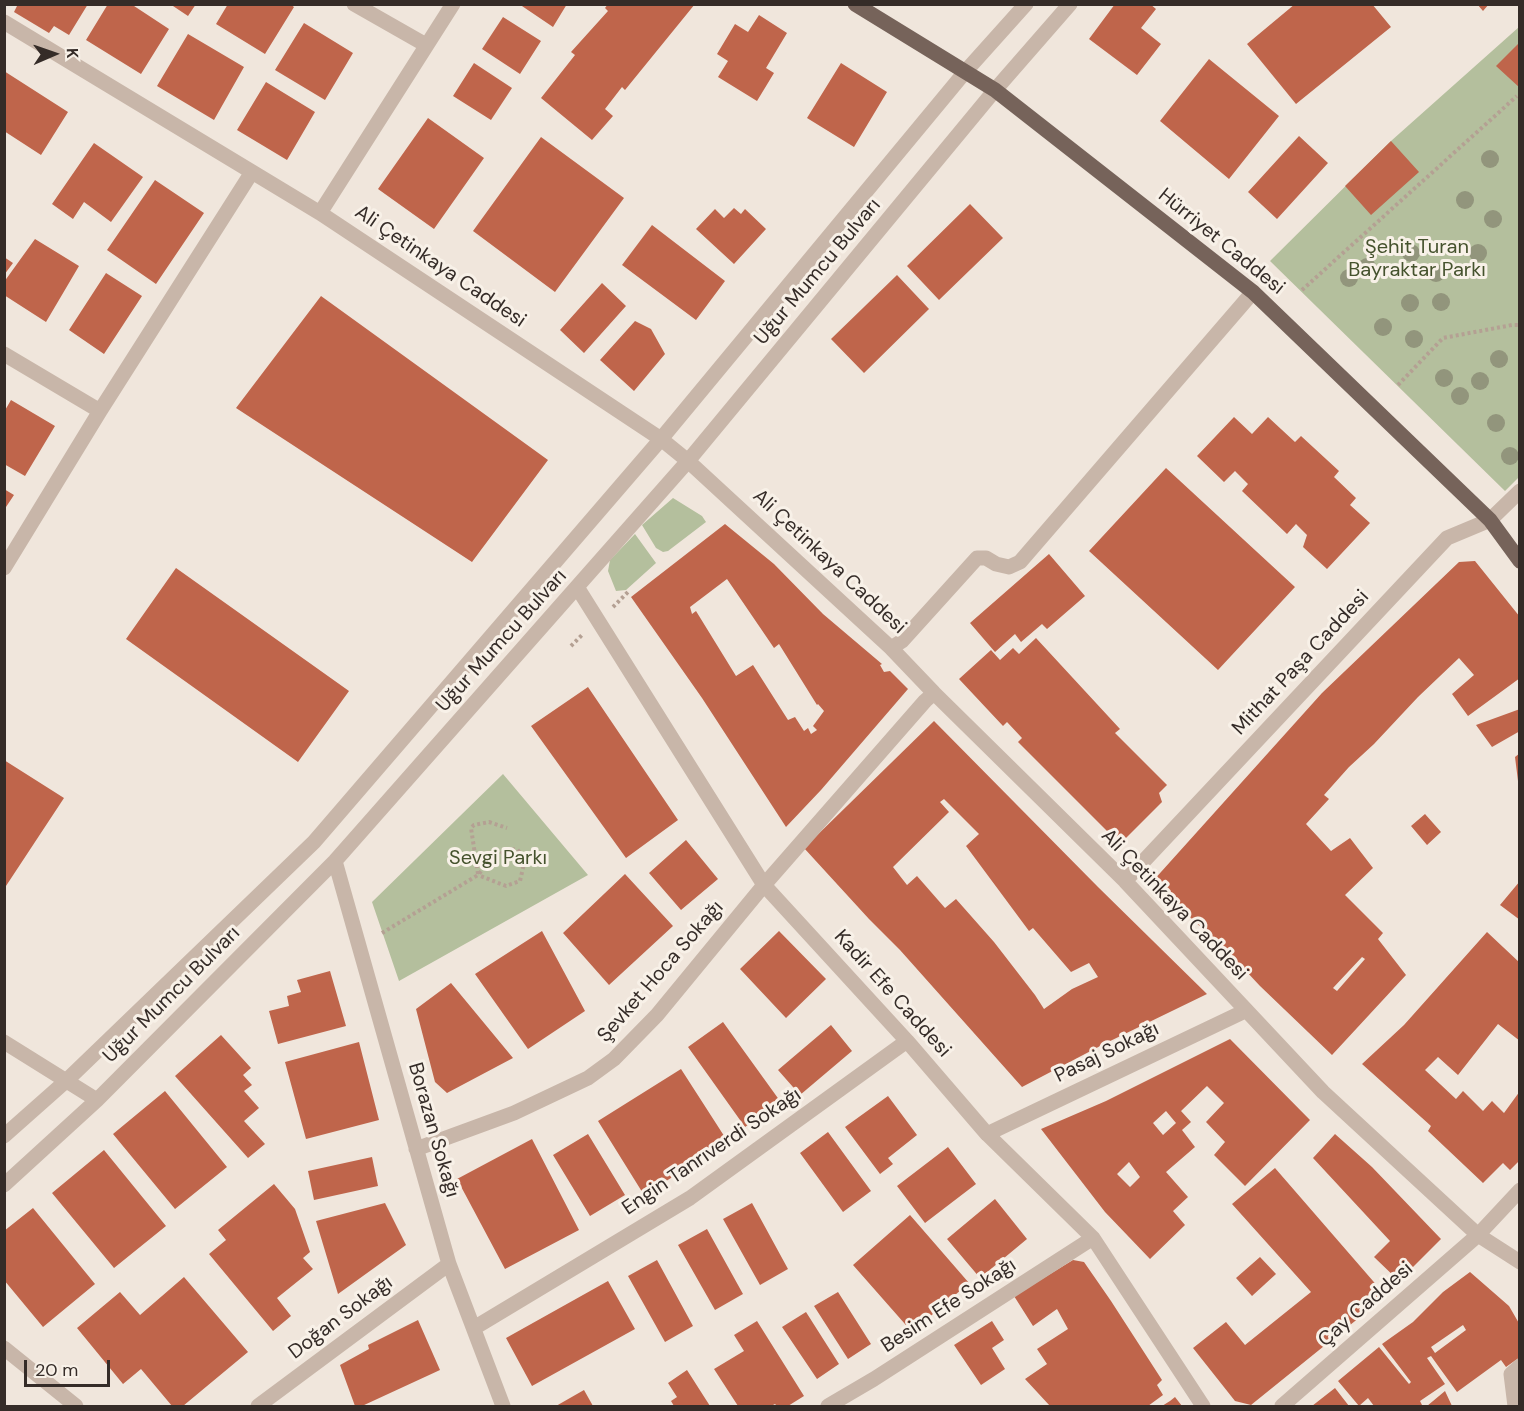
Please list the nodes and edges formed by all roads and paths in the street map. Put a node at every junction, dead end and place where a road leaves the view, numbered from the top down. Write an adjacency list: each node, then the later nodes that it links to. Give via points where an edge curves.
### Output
1 (354, 4): 7 (street)
2 (453, 4): 7 (street)
3 (855, 4): 8 (main road, Hürriyet Caddesi)
4 (1026, 4): 8 (street, Uğur Mumcu Bulvarı)
5 (1070, 4): 9 (street, Uğur Mumcu Bulvarı)
6 (4, 22): 11 (street, Ali Çetinkaya Caddesi)
7 (426, 45): 12 (street)
8 (965, 72): 9 (main road, Hürriyet Caddesi); 19 (street, Uğur Mumcu Bulvarı)
9 (995, 90): 14 (main road, Hürriyet Caddesi); 20 (street, Uğur Mumcu Bulvarı)
10 (1517, 96): 13 (path)
11 (252, 172): 12 (street, Ali Çetinkaya Caddesi); 18 (street)
12 (320, 213): 19 (street, Ali Çetinkaya Caddesi)
13 (1302, 290)
14 (1253, 292): 22 (main road, Hürriyet Caddesi); 26 (street, via 1020,562 1010,567 977,558 902,641)
15 (1520, 325): 17 (path, via 1443,338)
16 (4, 354): 18 (street)
17 (1398, 386)
18 (100, 411): 24 (street)
19 (661, 439): 20 (street, Ali Çetinkaya Caddesi); 37 (street, Uğur Mumcu Bulvarı, via 314,842)
20 (688, 461): 25 (street, Uğur Mumcu Bulvarı); 26 (street, Ali Çetinkaya Caddesi)
21 (1520, 491): 22 (street, Mithat Paşa Caddesi)
22 (1490, 520): 23 (main road, Hürriyet Caddesi); 31 (street, Mithat Paşa Caddesi, via 1447,538)
23 (1520, 561)
24 (4, 568)
25 (578, 587): 29 (street, Uğur Mumcu Bulvarı); 32 (street, Kadir Efe Caddesi)
26 (891, 648): 27 (street, Ali Çetinkaya Caddesi)
27 (934, 693): 31 (street, Ali Çetinkaya Caddesi); 32 (street, Şevket Hoca Sokağı)
28 (507, 828): 30 (path, via 489,822 471,828)
29 (335, 861): 38 (street, Uğur Mumcu Bulvarı); 41 (street, Borazan Sokağı)
30 (478, 875): 30 (path, via 501,853 517,849 522,855 523,868 516,883 506,886); 33 (path)
31 (1125, 881): 34 (street, Ali Çetinkaya Caddesi)
32 (764, 885): 35 (street, Kadir Efe Caddesi); 41 (street, Şevket Hoca Sokağı, via 657,1016 614,1059 588,1078 514,1113)
33 (382, 933)
34 (1245, 1011): 39 (street, Pasaj Sokağı); 44 (street, Ali Çetinkaya Caddesi, via 1323,1092)
35 (907, 1041): 39 (street, Kadir Efe Caddesi); 48 (street, Engin Tanrıverdi Sokağı, via 690,1198)
36 (4, 1042): 37 (street)
37 (66, 1081): 38 (street); 40 (street, Uğur Mumcu Bulvarı)
38 (97, 1100): 42 (street, Uğur Mumcu Bulvarı)
39 (987, 1134): 45 (street, Kadir Efe Caddesi)
40 (4, 1136)
41 (416, 1149): 47 (street, Borazan Sokağı)
42 (4, 1185)
43 (1520, 1190): 44 (street, Çay Caddesi)
44 (1478, 1235): 46 (street, Ali Çetinkaya Caddesi); 56 (street, Çay Caddesi)
45 (1093, 1238): 54 (street, Besim Efe Sokağı); 55 (street, Kadir Efe Caddesi)
46 (1520, 1262)
47 (448, 1264): 48 (street, Borazan Sokağı); 52 (street, Doğan Sokağı)
48 (474, 1328): 53 (street, Borazan Sokağı)
49 (4, 1348): 51 (street)
50 (1520, 1366): 57 (street, via 1511,1374)
51 (76, 1407)
52 (258, 1407)
53 (502, 1407)
54 (828, 1407)
55 (1203, 1407)
56 (1282, 1407)
57 (1515, 1407)

